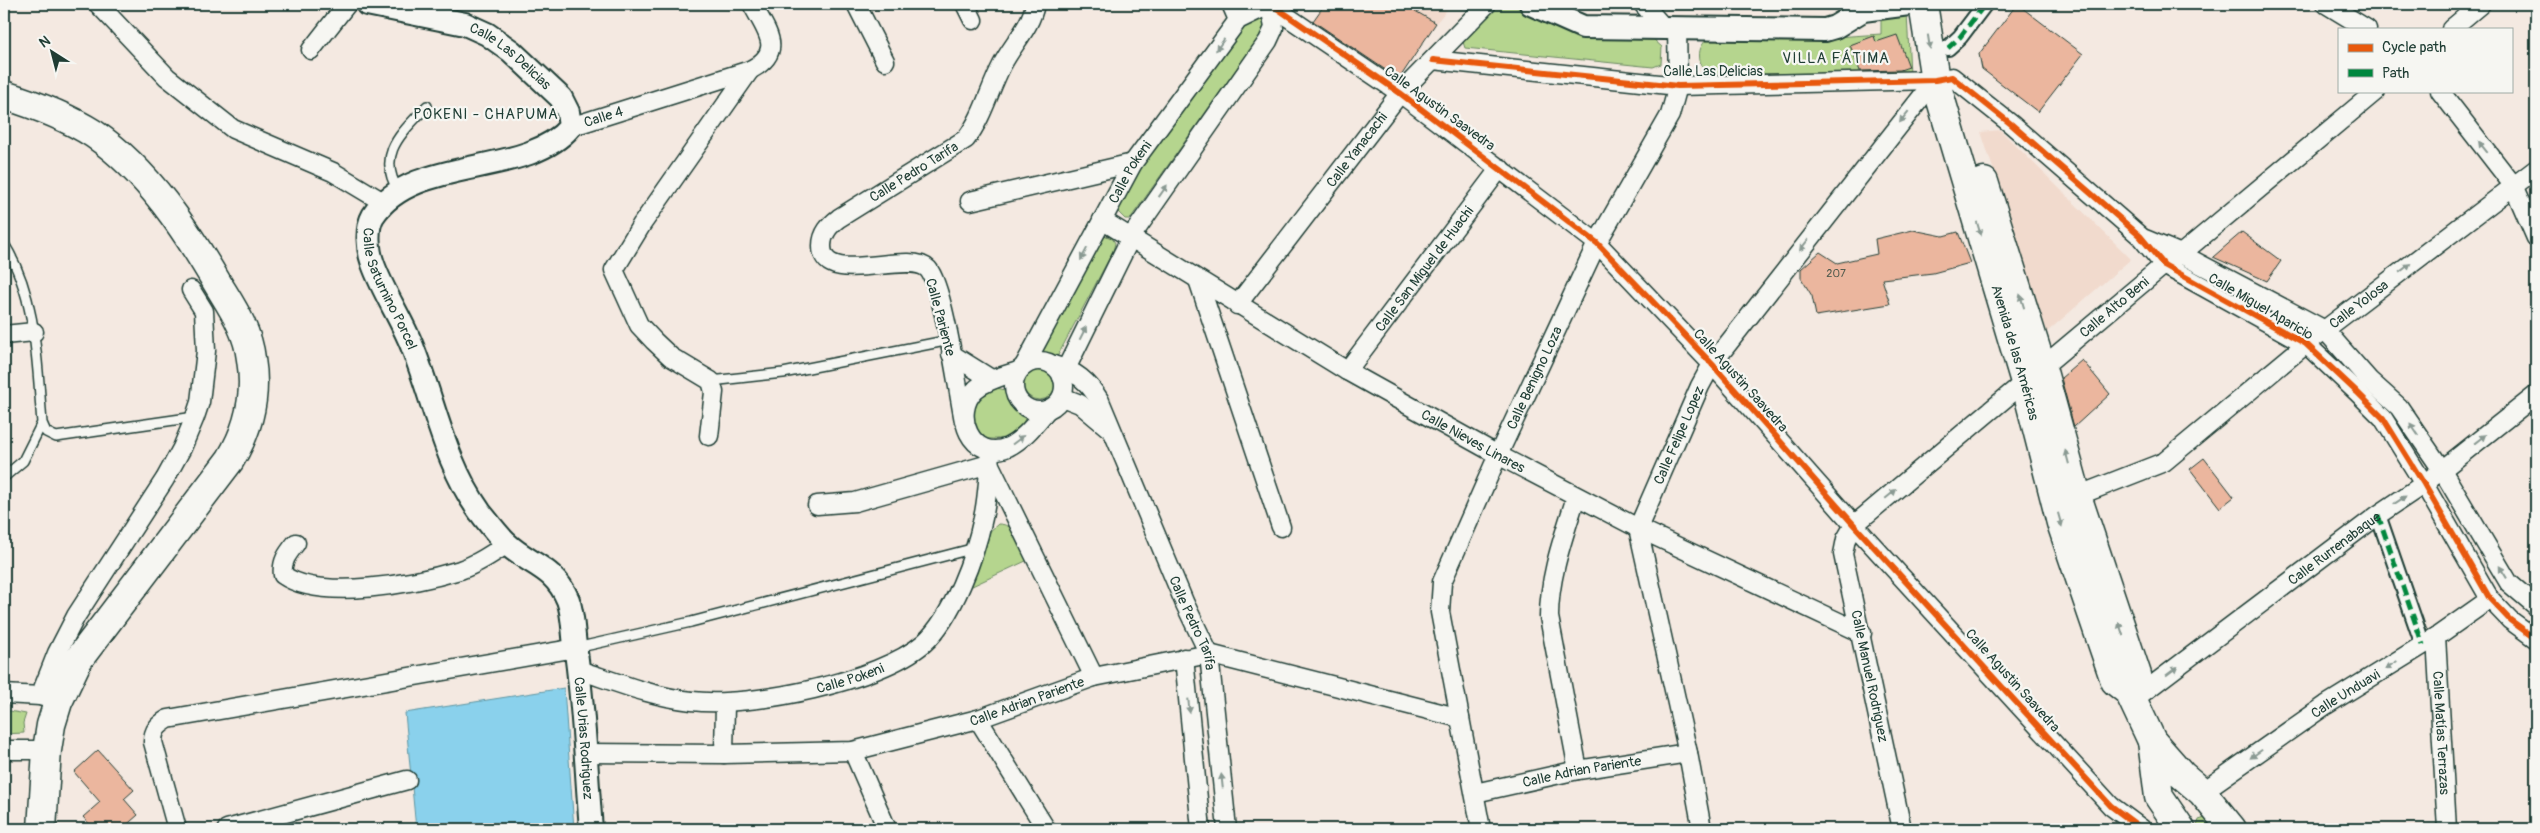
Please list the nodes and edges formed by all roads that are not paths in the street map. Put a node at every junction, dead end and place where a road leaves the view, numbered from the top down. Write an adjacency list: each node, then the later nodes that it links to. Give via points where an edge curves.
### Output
1 (98, 4): 41 (street, via 167,77 233,129)
2 (347, 4): 25 (street)
3 (367, 4): 36 (street, Calle Las Delicias, via 465,24 487,34 511,50 561,98)
4 (752, 4): 28 (street, Calle 4, via 771,46 770,55)
5 (856, 4): 27 (street)
6 (965, 4): 20 (street)
7 (1035, 4): 49 (street, Calle Pedro Tarifa, via 1029,22 1001,66 966,139 839,218 829,226)
8 (1270, 4): 19 (street, Calle Pokeni); 33 (street, Calle Agustin Saavedra); 45 (street, one-way to 8, via 1268,41 1274,28)
9 (1487, 4): 26 (street, Calle Yanacachi)
10 (1531, 4): 21 (street, via 1583,27)
11 (1643, 4): 21 (street)
12 (1909, 4): 18 (street)
13 (1923, 4): 29 (main road, Avenida de las Américas, one-way to 29)
14 (1941, 4): 24 (main road, Avenida de las Américas)
15 (1985, 4): 24 (street)
16 (2326, 4): 22 (street)
17 (2481, 4): 23 (street)
18 (1860, 7): 21 (street, via 1836,27 1825,30)
19 (1235, 12): 37 (street, Calle Pokeni, one-way to 37)
20 (973, 20)
21 (1670, 27): 30 (street, Calle Benigno Loza)
22 (2364, 28)
23 (2452, 28)
24 (1948, 48): 29 (main road, Avenida de las Américas)
25 (311, 50)
26 (1433, 60): 30 (street, Calle Las Delicias); 33 (street, Calle Yanacachi)
27 (885, 62)
28 (750, 70): 36 (street, Calle 4); 66 (street, via 642,224 614,270 639,325 671,357)
29 (1943, 78): 30 (street, Calle Las Delicias); 44 (street, Calle Miguel Aparicio, via 2010,124); 60 (street, Calle Felipe Lopez, one-way to 60); 64 (main road, Avenida de las Américas)
30 (1678, 86): 47 (street, Calle Benigno Loza, via 1670,115)
31 (2375, 92): 50 (street, Calle Alto Beni)
32 (2441, 92): 40 (street, one-way to 32)
33 (1400, 93): 38 (street, Calle Agustin Saavedra); 54 (street, Calle Yanacachi)
34 (4, 95): 101 (main road, via 36,105 77,124 129,163 206,264 242,326 251,358 252,398 240,443)
35 (427, 106): 41 (lane, via 398,139 392,152 388,164)
36 (570, 126): 41 (street, Calle 4, via 556,141 538,150 447,173 412,185)
37 (1133, 163): 42 (street); 43 (street, Calle Pokeni)
38 (1500, 168): 47 (street, Calle Agustin Saavedra); 63 (street, Calle San Miguel de Huachi)
39 (2536, 169): 40 (street, Calle Yolosa)
40 (2513, 185): 46 (street); 55 (street, Calle Yolosa, one-way to 40)
41 (391, 197): 88 (street, Calle Saturnino Porcel, via 371,218 368,239 372,263 412,345 460,481)
42 (970, 201)
43 (1102, 220): 45 (street, Calle Nieves Linares); 61 (street, Calle Pokeni, one-way to 61)
44 (2140, 236): 50 (street, Calle Miguel Aparicio); 51 (street, Calle Miguel Aparicio)
45 (1130, 237): 52 (street, Calle Nieves Linares); 62 (street, one-way to 45)
46 (2536, 238)
47 (1597, 243): 60 (street, Calle Agustin Saavedra); 75 (street, Calle Benigno Loza)
48 (4, 244): 56 (lane, via 22,280)
49 (822, 248): 59 (street, Calle Pariente, via 824,256 845,267 906,262 922,265 935,285)
50 (2181, 254): 51 (street, Calle Alto Beni); 55 (street, Calle Miguel Aparicio)
51 (2164, 265): 58 (street, Calle Miguel Aparicio); 64 (street, Calle Alto Beni)
52 (1198, 280): 54 (street, Calle Nieves Linares); 85 (street)
53 (191, 290): 70 (street, via 204,311 205,343)
54 (1237, 305): 63 (street, Calle Nieves Linares)
55 (2325, 330): 58 (street, Calle Yolosa); 77 (street, Calle Miguel Aparicio, one-way to 55, via 2399,407 2369,380)
56 (34, 332): 57 (street); 72 (lane)
57 (4, 334)
58 (2306, 344): 79 (street, Calle Miguel Aparicio, via 2383,418); 81 (street, Calle Yolosa, via 2164,462)
59 (950, 347): 65 (street); 66 (lane); 71 (street, Calle Pariente)
60 (1712, 364): 84 (street, Calle Agustin Saavedra); 86 (street, Calle Felipe Lopez)
61 (1021, 369): 62 (street, via 1038,361); 65 (street); 69 (street, via 1013,384 1017,400 1030,411)
62 (1060, 370): 68 (street, via 1064,390); 73 (street, Calle Pedro Tarifa, via 1089,383)
63 (1347, 371): 75 (street, Calle Nieves Linares)
64 (2034, 375): 81 (main road, Avenida de las Américas, one-way to 64); 84 (street, Calle Alto Beni, one-way to 64); 100 (main road, Avenida de las Américas, one-way to 100, via 2061,523 2115,681)
65 (991, 379): 71 (street, via 969,398)
66 (711, 381): 74 (street, via 714,392)
67 (2536, 395): 77 (street, Calle Rurrenabaque, one-way to 67)
68 (1062, 397): 69 (street); 73 (street, Calle Pedro Tarifa, via 1080,404)
69 (1047, 410): 76 (street, one-way to 69, via 1015,443)
70 (196, 417): 72 (lane, via 56,437 46,432); 101 (street, via 165,479 76,616 57,653)
71 (964, 421): 76 (street, Calle Pariente, via 974,441)
72 (42, 423): 78 (lane, via 23,461)
73 (1111, 430): 95 (street, Calle Pedro Tarifa)
74 (709, 436)
75 (1498, 455): 80 (street, Calle Nieves Linares); 103 (street, Calle Benigno Loza, via 1442,582 1440,612)
76 (990, 457): 82 (street, via 855,502); 89 (street, Calle Pokeni, via 984,518); 98 (street)
77 (2442, 470): 79 (street, Calle Rurrenabaque); 91 (street, Calle Miguel Aparicio, one-way to 77, via 2509,583)
78 (4, 477)
79 (2424, 484): 83 (street, Calle Rurrenabaque, one-way to 79); 90 (street, Calle Miguel Aparicio)
80 (1576, 496): 86 (street, Calle Nieves Linares); 112 (street, via 1552,574 1549,617)
81 (2077, 496): 100 (main road, Avenida de las Américas, one-way to 81, via 2137,675)
82 (817, 505)
83 (2378, 515): 94 (street); 100 (street, Calle Rurrenabaque, one-way to 83)
84 (1854, 525): 92 (street, Calle Manuel Rodriguez, via 1846,539 1844,554); 128 (street, Calle Agustin Saavedra, via 2111,806)
85 (1281, 527)
86 (1638, 528): 92 (street, Calle Nieves Linares); 109 (street)
87 (296, 543): 88 (street, via 286,555 283,575 308,586 344,589 400,583 460,570)
88 (508, 544): 97 (street, Calle Saturnino Porcel, via 554,577 562,587 569,602)
89 (975, 548): 97 (lane, via 691,622); 102 (street, Calle Pokeni, via 942,622 923,644 877,669 832,684 772,698)
90 (2490, 599): 93 (street, Calle Miguel Aparicio, via 2510,620); 94 (street, Calle Unduavi)
91 (2536, 606)
92 (1862, 633): 127 (street, Calle Manuel Rodriguez)
93 (2536, 639)
94 (2429, 641): 114 (street, Calle Unduavi, one-way to 114); 130 (street, Calle Matías Terrazas)
95 (1209, 654): 96 (street, Calle Adrian Pariente); 103 (street, Calle Adrian Pariente); 124 (street, Calle Pedro Tarifa, one-way to 95)
96 (1184, 658): 98 (street, Calle Adrian Pariente); 123 (street, one-way to 123)
97 (577, 659): 102 (street, Calle Pokeni, via 648,692); 110 (street, Calle Urias Rodriguez); 118 (street, via 168,719 158,725 153,742)
98 (1094, 677): 104 (street, Calle Adrian Pariente)
99 (4, 694): 101 (street)
100 (2131, 696): 105 (main road, Avenida de las Américas)
101 (49, 699): 107 (main road)
102 (725, 704): 111 (street)
103 (1460, 718): 115 (street, Calle Benigno Loza)
104 (978, 719): 108 (street, Calle Adrian Pariente); 122 (street)
105 (2152, 741): 114 (main road); 116 (main road, via 2159,797)
106 (4, 750): 107 (street)
107 (47, 750): 117 (main road)
108 (853, 751): 111 (street, Calle Adrian Pariente); 121 (street)
109 (1688, 752): 112 (street, Calle Adrian Pariente); 126 (street)
110 (585, 753): 111 (street, Calle Adrian Pariente); 120 (street, Calle Urias Rodriguez)
111 (724, 754)
112 (1578, 770): 115 (street, Calle Adrian Pariente)
113 (407, 780): 119 (street)
114 (2192, 783): 116 (main road); 129 (main road)
115 (1475, 793): 125 (street, Calle Benigno Loza)
116 (2171, 827)
117 (42, 829)
118 (177, 829)
119 (227, 829)
120 (591, 829)
121 (887, 829)
122 (1046, 829)
123 (1201, 829)
124 (1227, 829)
125 (1481, 829)
126 (1702, 829)
127 (1902, 829)
128 (2142, 829)
129 (2232, 829)
130 (2447, 829)

